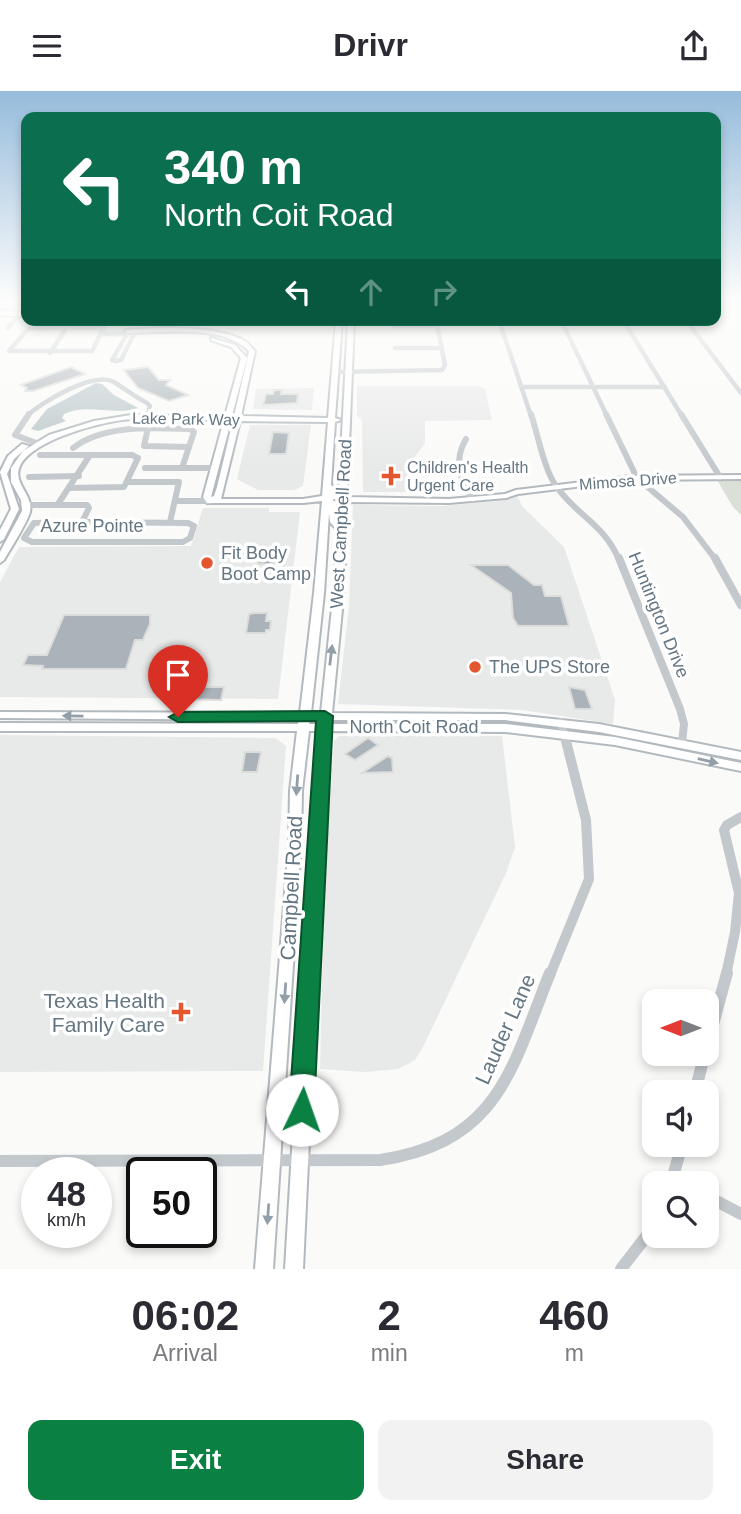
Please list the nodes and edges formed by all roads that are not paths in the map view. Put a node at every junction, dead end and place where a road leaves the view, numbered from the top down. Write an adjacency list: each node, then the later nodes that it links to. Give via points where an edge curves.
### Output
1 (336, 357): 10 (main road, West Campbell Road)
2 (350, 357): 11 (main road, West Campbell Road)
3 (443, 357): 11 (street, via 445,368 438,372)
4 (512, 357): 12 (street, Huntington Drive)
5 (579, 357): 13 (street)
6 (646, 357): 14 (street)
7 (715, 357): 15 (street)
8 (244, 358): 9 (main road); 21 (main road)
9 (253, 358): 18 (main road)
10 (335, 372): 11 (street); 19 (main road, West Campbell Road)
11 (349, 372): 20 (main road, West Campbell Road)
12 (522, 387): 13 (street); 44 (street, Huntington Drive)
13 (593, 387): 14 (street); 40 (street)
14 (664, 387): 38 (street)
15 (739, 387): 16 (street)
16 (741, 393)
17 (148, 415): 21 (main road, Lake Park Way); 21 (main road, Lake Park Way); 22 (street); 24 (main road, Lake Park Way, via 97,423); 24 (street, via 147,403 112,381 94,380 29,412 15,433)
18 (238, 417): 19 (main road, Lake Park Way); 21 (main road, Lake Park Way); 29 (main road)
19 (332, 418): 20 (main road, Lake Park Way); 27 (main road, West Campbell Road)
20 (347, 419): 32 (main road, West Campbell Road)
21 (228, 420): 28 (main road)
22 (147, 429): 25 (street, via 145,446); 25 (street, via 191,430); 26 (street, via 87,440)
23 (466, 439): 47 (street, via 457,463)
24 (35, 443): 41 (main road, Lake Park Way, via 11,458); 53 (main road, Lake Park Way, via 14,470)
25 (189, 447): 34 (street)
26 (74, 448)
27 (330, 449): 32 (main road); 43 (main road, West Campbell Road)
28 (219, 454): 29 (main road); 35 (main road)
29 (229, 454): 46 (main road)
30 (40, 455): 31 (street)
31 (90, 455): 37 (street); 42 (street, via 136,456)
32 (345, 455): 51 (main road, West Campbell Road)
33 (145, 468): 34 (street)
34 (182, 468): 35 (street)
35 (215, 468): 46 (main road)
36 (29, 477): 37 (street)
37 (79, 477): 45 (street)
38 (720, 477): 39 (main road, Mimosa Drive); 40 (main road, Mimosa Drive)
39 (741, 477)
40 (637, 478): 44 (main road, Mimosa Drive); 60 (street, via 703,539)
41 (1, 480): 56 (main road, Lake Park Way, via 15,509)
42 (128, 482): 45 (street, via 120,488); 48 (street, via 179,482)
43 (327, 486): 50 (main road); 51 (main road, West Campbell Road)
44 (556, 487): 47 (main road, Mimosa Drive); 69 (street, Huntington Drive, via 600,528 621,560 680,709)
45 (69, 488): 52 (street)
46 (214, 496): 48 (street); 49 (main road); 49 (main road)
47 (470, 497): 51 (main road, Mimosa Drive)
48 (175, 499): 55 (street)
49 (264, 499): 50 (main road)
50 (306, 499): 51 (main road, Mimosa Drive)
51 (335, 499): 58 (main road, West Campbell Road, via 334,522 342,530); 59 (main road, West Campbell Road)
52 (58, 504): 53 (street); 54 (street, via 87,505)
53 (26, 505): 57 (main road)
54 (82, 522): 55 (street); 55 (street, Azure Pointe, via 34,523 24,538 32,542 178,542 190,538 192,524)
55 (170, 522)
56 (0, 539)
57 (0, 560)
58 (339, 592): 59 (main road); 64 (main road, West Campbell Road, one-way to 58)
59 (319, 593): 63 (main road, West Campbell Road)
60 (741, 605)
61 (0, 715): 65 (main road, North Coit Road, one-way to 61)
62 (505, 717): 64 (main road, North Coit Road); 67 (main road, via 448,722); 68 (main road, North Coit Road)
63 (303, 722): 64 (main road, North Coit Road); 65 (main road, North Coit Road); 73 (main road, Campbell Road, one-way to 73)
64 (325, 722): 67 (main road, North Coit Road); 74 (main road, Campbell Road)
65 (130, 724): 66 (main road, North Coit Road)
66 (0, 727)
67 (443, 727): 68 (main road, North Coit Road)
68 (563, 728): 69 (main road, North Coit Road); 71 (main road, North Coit Road, one-way to 71); 77 (street, Lauder Lane, via 588,832 589,879 505,1084 461,1133 422,1152 380,1160)
69 (682, 744): 70 (main road, North Coit Road)
70 (741, 756)
71 (741, 767)
72 (741, 817): 75 (street, via 724,830 739,891)
73 (292, 895): 74 (main road); 76 (main road, Campbell Road, one-way to 76)
74 (313, 895): 77 (main road, Campbell Road)
75 (719, 996)
76 (272, 1160): 77 (street, Lauder Lane); 78 (street, Lauder Lane); 82 (main road, Campbell Road, one-way to 82)
77 (299, 1160): 83 (main road, Campbell Road)
78 (0, 1161)
79 (719, 1202): 80 (street)
80 (741, 1214)
81 (642, 1242): 84 (street)
82 (264, 1269)
83 (294, 1269)
84 (621, 1269)

